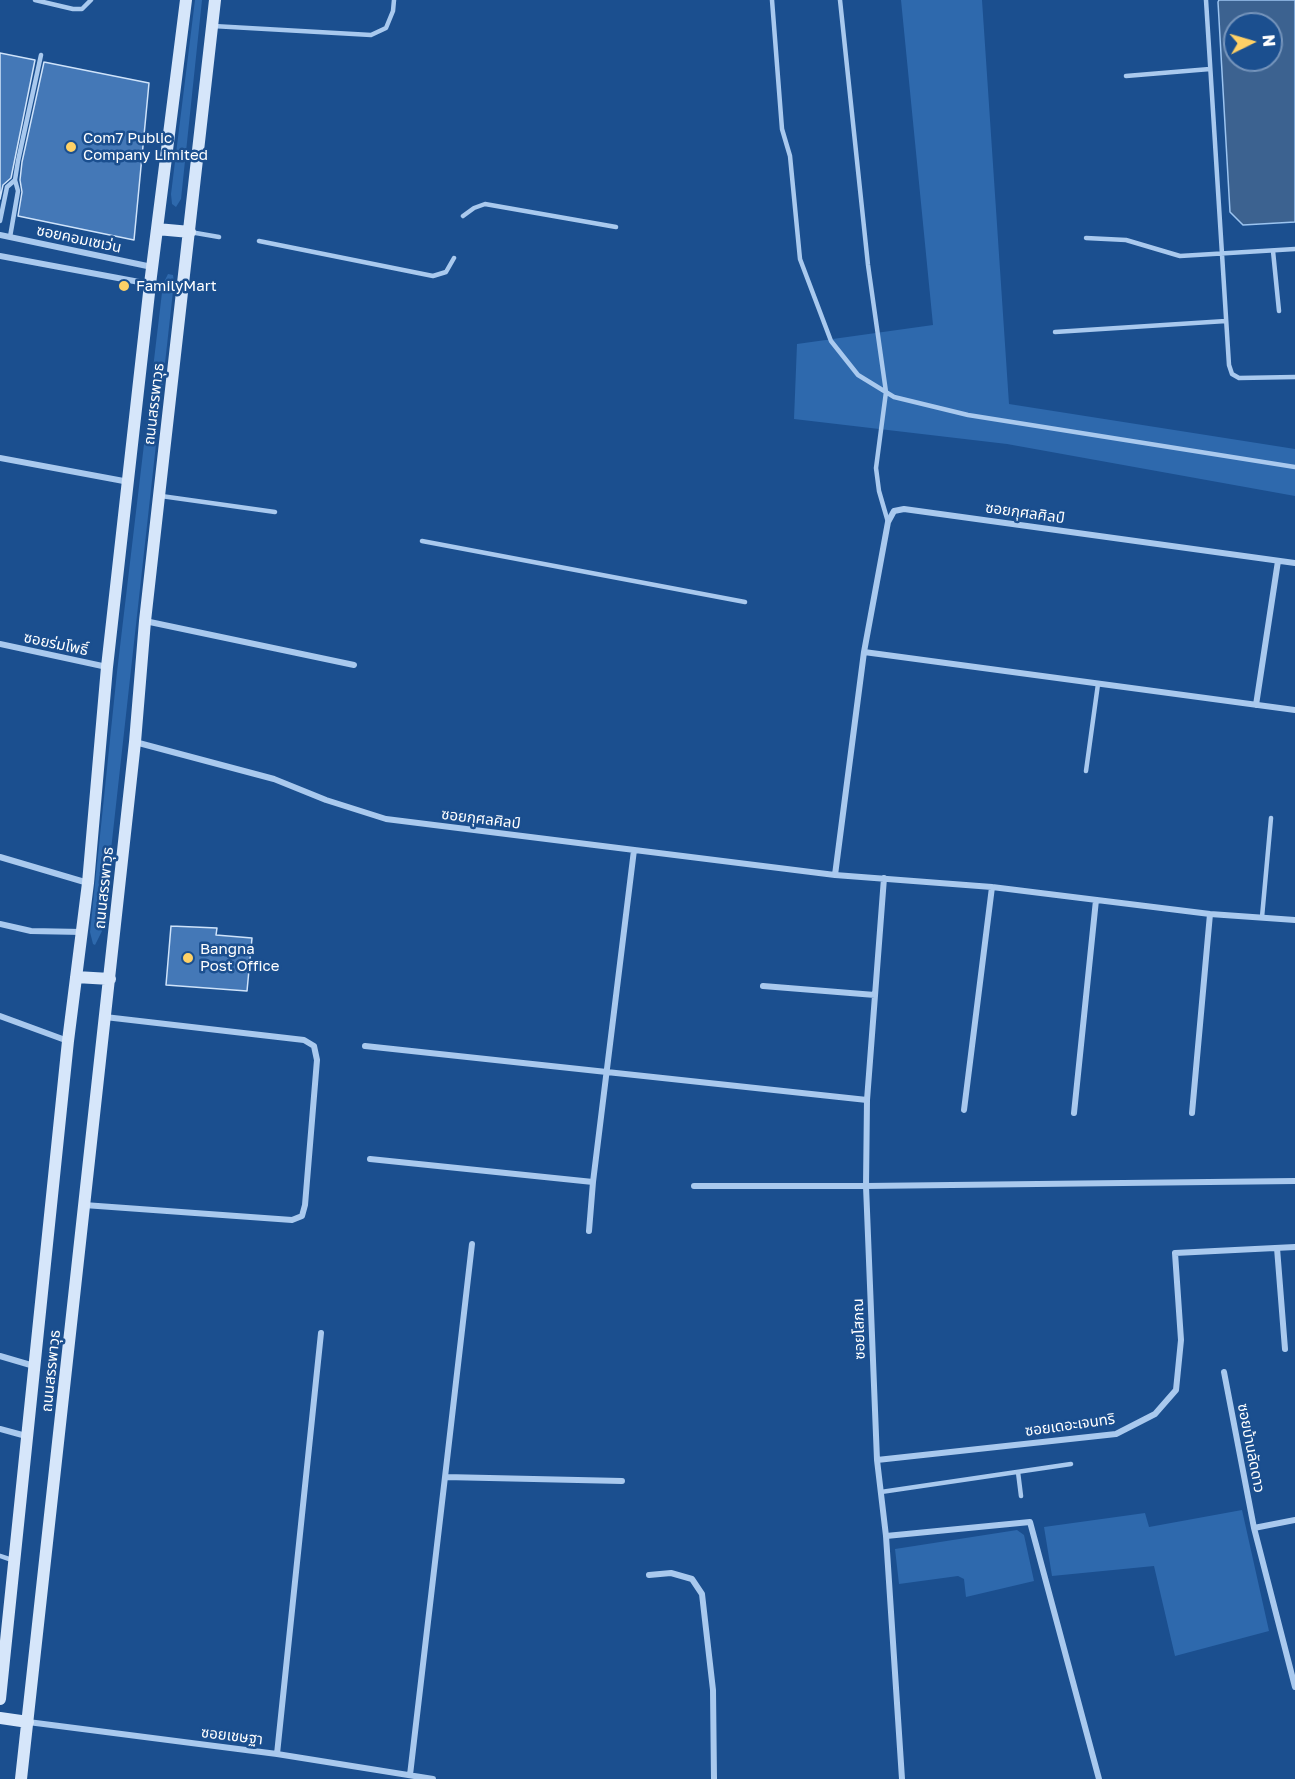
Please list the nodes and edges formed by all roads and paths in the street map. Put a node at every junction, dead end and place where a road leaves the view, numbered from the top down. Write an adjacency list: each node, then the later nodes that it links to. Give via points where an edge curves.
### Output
1 (35, 0): 2 (lane, via 73,9 82,9)
2 (91, 0)
3 (186, 0): 17 (main road, ถนนสรรพาวุธ)
4 (215, 0): 9 (main road, ถนนสรรพาวุธ)
5 (394, 0): 9 (lane, via 386,28 371,35)
6 (772, 0): 35 (lane, via 782,129 790,156 800,259 831,341 858,375)
7 (840, 0): 35 (lane, via 868,265)
8 (1206, 0): 11 (lane)
9 (213, 26): 18 (main road, ถนนสรรพาวุธ)
10 (41, 55): 13 (lane)
11 (1210, 69): 12 (lane); 26 (lane)
12 (1126, 76)
13 (15, 180): 15 (lane, via 7,187); 20 (lane, via 18,191)
14 (463, 216): 16 (lane, via 485,204)
15 (0, 221)
16 (616, 227)
17 (157, 229): 18 (main road); 29 (main road, ถนนสรรพาวุธ)
18 (190, 232): 21 (lane); 39 (main road, ถนนสรรพาวุธ)
19 (0, 235): 20 (street, ซอยคอมเซเว่น)
20 (10, 237): 29 (street, ซอยคอมเซเว่น)
21 (219, 237)
22 (1086, 238): 26 (lane, via 1126,240 1180,256)
23 (260, 241): 28 (lane, via 433,276 446,272)
24 (1295, 249): 25 (lane)
25 (1273, 251): 26 (lane); 31 (lane)
26 (1222, 255): 32 (lane)
27 (0, 256): 30 (street)
28 (454, 258)
29 (152, 268): 30 (main road, ถนนสรรพาวุธ)
30 (150, 284): 38 (main road, ถนนสรรพาวุธ)
31 (1279, 310)
32 (1226, 321): 33 (lane); 34 (lane, via 1232,374 1239,378)
33 (1055, 332)
34 (1295, 377)
35 (886, 392): 37 (lane, via 968,415); 41 (lane, via 876,468)
36 (0, 458): 38 (street)
37 (1295, 467)
38 (129, 482): 50 (main road, ถนนสรรพาวุธ)
39 (159, 496): 40 (lane); 46 (main road, ถนนสรรพาวุธ)
40 (275, 512)
41 (888, 522): 43 (street, ซอยกุศลศิลป์, via 894,511 904,508); 48 (street)
42 (422, 541): 45 (lane)
43 (1278, 561): 44 (street, ซอยกุศลศิลป์); 52 (street)
44 (1295, 563)
45 (745, 602)
46 (145, 621): 49 (street); 54 (main road, ถนนสรรพาวุธ)
47 (0, 645): 50 (street, ซอยร่มโพธิ์)
48 (864, 652): 51 (street); 59 (street)
49 (354, 665)
50 (107, 667): 61 (main road, ถนนสรรพาวุธ)
51 (1098, 684): 52 (street); 55 (lane)
52 (1256, 705): 53 (street)
53 (1295, 710)
54 (135, 742): 57 (street, ซอยกุศลศิลป์, via 274,779 386,819); 70 (main road, ถนนสรรพาวุธ)
55 (1086, 771)
56 (1271, 818): 65 (lane)
57 (634, 850): 59 (street, ซอยกุศลศิลป์); 77 (street)
58 (0, 857): 61 (street)
59 (835, 874): 60 (street, ซอยกุศลศิลป์)
60 (884, 878): 62 (street, ซอยกุศลศิลป์); 72 (street, ซอยโสภณ)
61 (88, 884): 68 (main road, ถนนสรรพาวุธ)
62 (992, 888): 63 (street, ซอยกุศลศิลป์); 79 (street)
63 (1096, 900): 64 (street, ซอยกุศลศิลป์); 80 (street)
64 (1210, 914): 65 (street, ซอยกุศลศิลป์); 81 (street)
65 (1262, 917): 66 (street, ซอยกุศลศิลป์)
66 (1295, 920)
67 (0, 924): 68 (street, via 32,931)
68 (82, 932): 69 (main road, ถนนสรรพาวุธ)
69 (76, 977): 70 (main road); 75 (main road, ถนนสรรพาวุธ)
70 (110, 979): 74 (main road, ถนนสรรพาวุธ)
71 (763, 986): 72 (street)
72 (875, 995): 78 (street, ซอยโสภณ)
73 (0, 1016): 75 (street)
74 (104, 1017): 87 (main road, ถนนสรรพาวุธ); 87 (street, via 304,1040 314,1046 317,1060 305,1205 302,1216 292,1220)
75 (68, 1041): 95 (main road, ถนนสรรพาวุธ)
76 (365, 1046): 77 (street)
77 (606, 1073): 78 (street); 84 (street)
78 (867, 1100): 86 (street, ซอยโสภณ)
79 (964, 1110)
80 (1074, 1113)
81 (1192, 1113)
82 (370, 1159): 84 (street)
83 (1295, 1181): 86 (street)
84 (593, 1182): 88 (street)
85 (694, 1186): 86 (street)
86 (866, 1186): 99 (street, ซอยโสภณ)
87 (84, 1205): 116 (main road, ถนนสรรพาวุธ)
88 (589, 1231)
89 (472, 1244): 102 (street)
90 (1295, 1247): 91 (street, ซอยเดอะเจนทริ)
91 (1277, 1248): 93 (street); 99 (street, ซอยเดอะเจนทริ, via 1175,1253 1181,1340 1176,1390 1155,1414 1116,1434)
92 (321, 1333): 117 (street)
93 (1285, 1348)
94 (0, 1356): 95 (street)
95 (35, 1366): 98 (main road, ถนนสรรพาวุธ)
96 (1224, 1372): 107 (street, ซอยบ้านลัดดาว)
97 (0, 1429): 98 (street)
98 (26, 1436): 110 (main road, ถนนสรรพาวุธ)
99 (877, 1460): 104 (street, ซอยโสภณ)
100 (1071, 1464): 101 (lane)
101 (1018, 1472): 104 (lane); 105 (lane)
102 (445, 1477): 103 (street); 118 (street)
103 (622, 1481)
104 (880, 1492): 108 (street, ซอยโสภณ)
105 (1021, 1496)
106 (1295, 1520): 107 (street)
107 (1254, 1528): 113 (street, ซอยบ้านลัดดาว)
108 (886, 1536): 122 (street, ซอยโสภณ); 123 (street, via 1029,1522)
109 (0, 1557): 110 (lane)
110 (14, 1560): 112 (main road, ถนนสรรพาวุธ)
111 (649, 1575): 121 (street, via 671,1573 692,1579 702,1594 713,1689)
112 (3, 1648): 114 (main road, ถนนสรรพาวุธ)
113 (1295, 1687)
114 (0, 1699)
115 (0, 1718): 116 (main road)
116 (28, 1722): 117 (street, ซอยเชษฐา); 119 (main road, ถนนสรรพาวุธ)
117 (277, 1754): 118 (street, ซอยเชษฐา)
118 (410, 1775): 120 (street, ซอยเชษฐา)
119 (21, 1779)
120 (433, 1779)
121 (714, 1779)
122 (902, 1779)
123 (1099, 1779)

